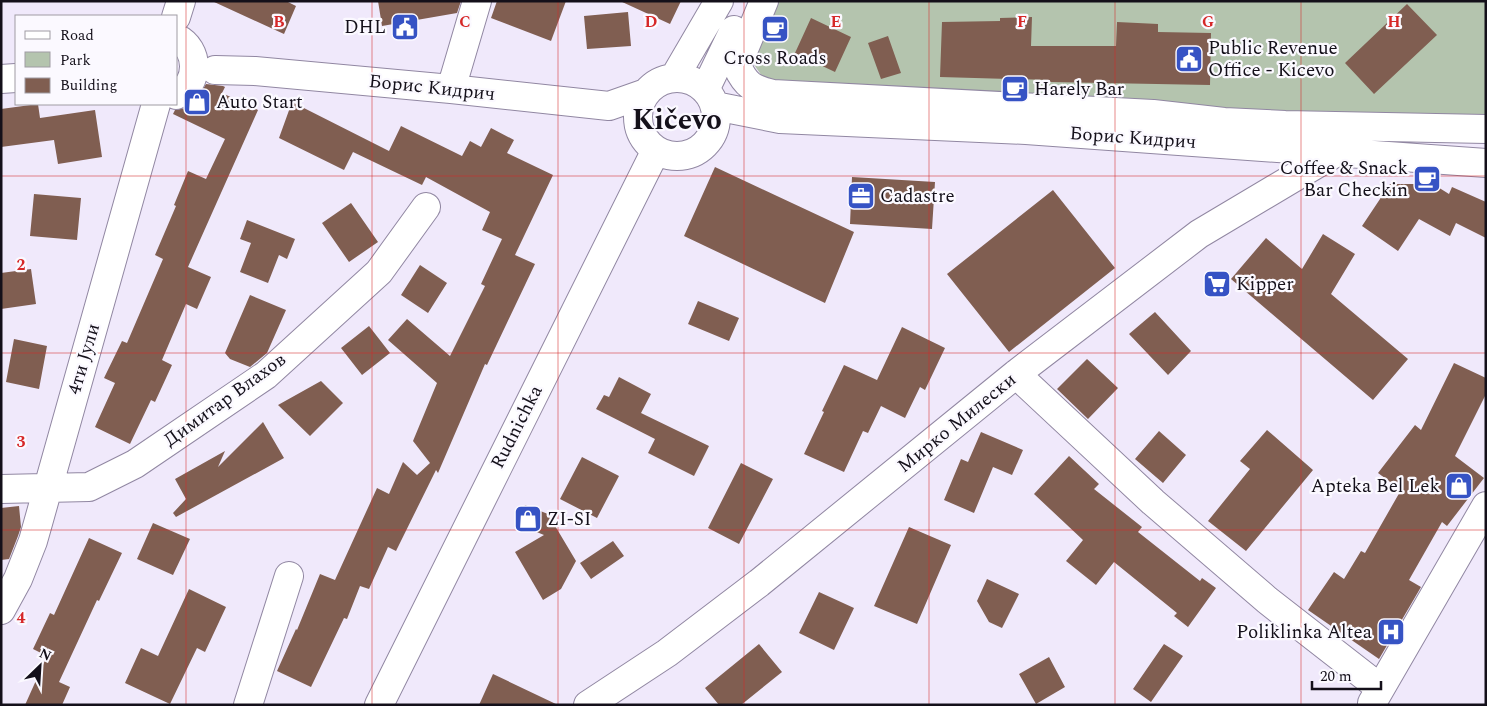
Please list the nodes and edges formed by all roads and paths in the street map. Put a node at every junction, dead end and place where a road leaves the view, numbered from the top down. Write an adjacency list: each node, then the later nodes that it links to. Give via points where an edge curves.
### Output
1 (181, 1): 6 (street)
2 (477, 1): 13 (street)
3 (719, 1): 10 (street)
4 (749, 1): 17 (street)
5 (764, 1): 18 (street, via 737,66 743,79 754,89 773,94 1153,114 1250,123)
6 (177, 15)
7 (185, 46): 8 (street); 12 (street, via 195,69)
8 (216, 70): 12 (street); 13 (street, Борис Кидрич)
9 (15, 78): 11 (street)
10 (674, 78): 14 (street, via 663,80); 17 (street, via 696,83)
11 (1, 79)
12 (184, 89)
13 (451, 89): 16 (street, Борис Кидрич)
14 (646, 93): 16 (street, Борис Кидрич); 19 (street, via 640,102 638,124)
15 (156, 105): 25 (street, 4ти Јули)
16 (609, 106): 19 (street)
17 (712, 108): 19 (street, via 710,138 703,147 683,155); 20 (street, Борис Кидрич, via 780,119 1026,130)
18 (1486, 129)
19 (657, 147): 31 (street, Rudnichka); 32 (street, Rudnichka)
20 (1335, 153): 21 (street, Борис Кидрич); 23 (street, Мирко Милески, via 1198,234)
21 (1486, 163)
22 (426, 207): 25 (street, Димитар Влахов, via 379,272 266,375 135,464 89,487)
23 (1016, 374): 29 (street, via 1153,502); 33 (street, Мирко Милески, via 759,583 667,653)
24 (1, 489): 25 (street, Димитар Влахов)
25 (47, 489): 28 (street, 4ти Јули, via 21,571)
26 (1483, 519): 29 (street)
27 (289, 576): 30 (street)
28 (1, 610)
29 (1376, 697)
30 (248, 705)
31 (379, 705)
32 (397, 705)
33 (588, 705)

